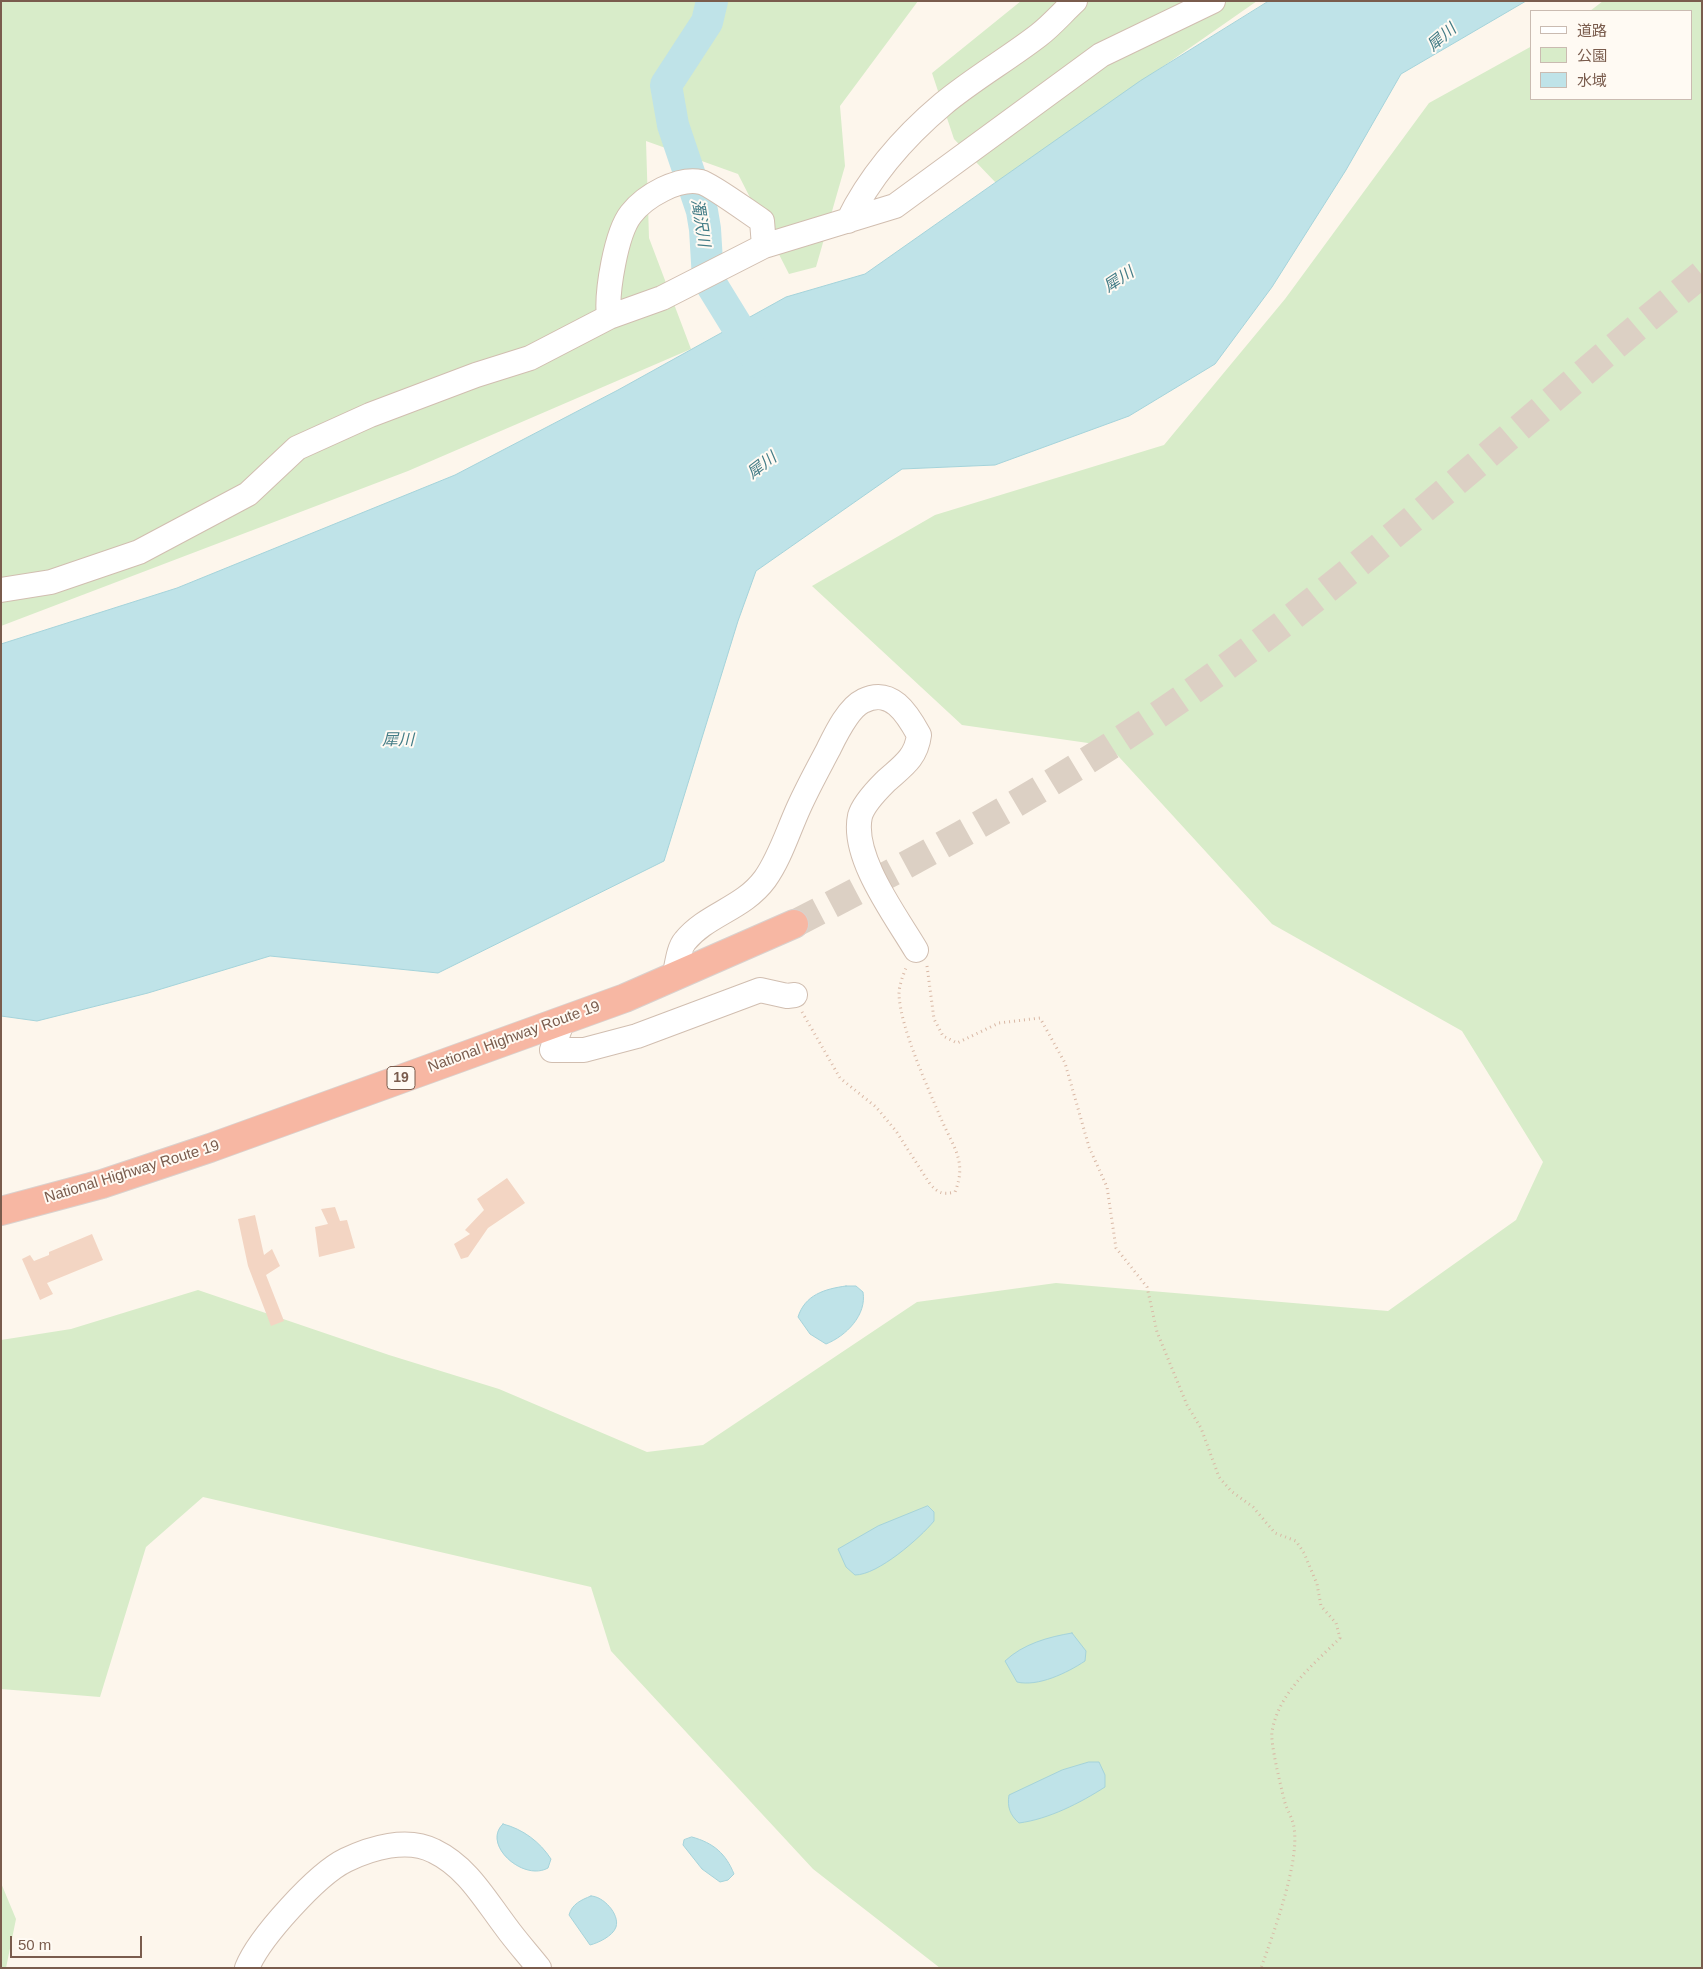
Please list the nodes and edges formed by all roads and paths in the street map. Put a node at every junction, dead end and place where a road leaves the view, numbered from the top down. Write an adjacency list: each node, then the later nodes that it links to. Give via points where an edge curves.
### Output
1 (1075, 1): 3 (street, via 1040,34 943,104 911,135 877,172 858,199)
2 (1213, 1): 3 (street, via 1101,55 895,206)
3 (848, 221): 4 (street)
4 (764, 246): 5 (street, via 662,298); 5 (street, via 762,221 702,182 665,188 631,214 622,230 613,267)
5 (610, 317): 6 (street, via 530,358 379,412 296,448 248,494 139,552 51,582)
6 (1, 590)
7 (794, 924): 9 (highway, National Highway Route 19 / 19)
8 (916, 950): 9 (street, via 860,848 860,815 885,783 912,759 919,735 902,708 894,701 877,696 861,701 844,720 764,879 745,900 714,917 684,942); 10 (path, via 899,992 903,1018 939,1114 956,1147 961,1172 955,1192 946,1195 937,1192 876,1107 840,1078 804,1018); 15 (path, via 927,966 934,1018 943,1036 957,1043 999,1023 1040,1018 1065,1063 1089,1147 1107,1186 1116,1248 1147,1287 1157,1332 1187,1405 1201,1428 1219,1477 1232,1492 1253,1507 1275,1533 1296,1540 1317,1584 1321,1606 1336,1622 1340,1638 1288,1693 1278,1709 1271,1734 1284,1800 1294,1828 1292,1864)
9 (674, 977): 11 (highway, National Highway Route 19 / 19)
10 (795, 995): 11 (street, via 760,990 637,1036 584,1050 552,1050)
11 (563, 1020): 12 (highway, National Highway Route 19 / 19, via 210,1148 102,1184)
12 (1, 1211)
13 (247, 1968): 14 (street, via 267,1933 313,1886 344,1861 386,1846 412,1846 432,1850 471,1878)
14 (539, 1968)
15 (1261, 1968)

